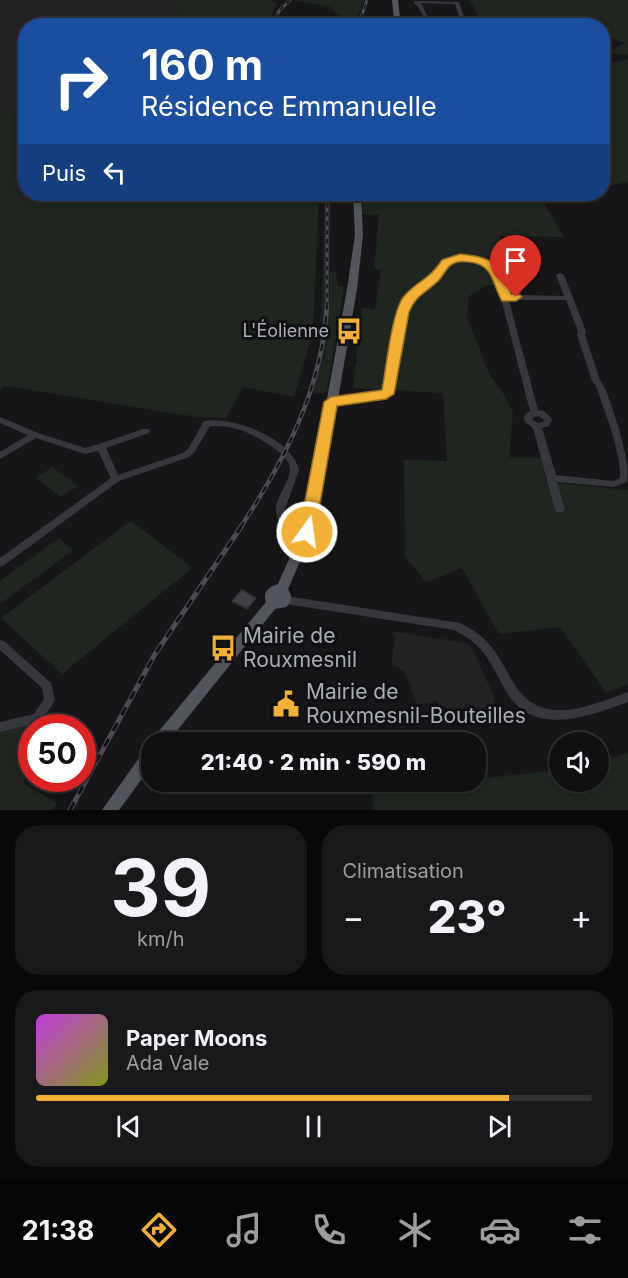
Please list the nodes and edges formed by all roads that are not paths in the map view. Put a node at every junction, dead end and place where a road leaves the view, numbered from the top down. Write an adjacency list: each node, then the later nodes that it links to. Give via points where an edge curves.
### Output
1 (395, 0): 4 (main road)
2 (414, 1): 3 (street); 5 (street)
3 (433, 1): 6 (street, via 457,3)
4 (397, 18)
5 (426, 18)
6 (462, 18)
7 (357, 201): 13 (main road, via 359,235)
8 (533, 253): 10 (street)
9 (560, 275): 12 (street)
10 (516, 297): 11 (street); 12 (street)
11 (506, 298): 13 (street, via 491,266 478,259 446,262 440,273 409,298 389,391); 20 (street, via 535,413 548,419 546,424 537,426)
12 (569, 298): 19 (street)
13 (331, 402): 23 (main road, via 314,503)
14 (0, 420): 16 (street)
15 (146, 431): 17 (street)
16 (35, 435): 17 (street, via 86,451); 18 (street)
17 (101, 447): 21 (street)
18 (0, 456)
19 (625, 457): 20 (street, via 626,474 617,483)
20 (552, 478): 22 (street)
21 (116, 479): 23 (street, via 186,455 207,423 227,423 265,436 294,463 280,509 288,539); 24 (street)
22 (560, 510)
23 (298, 554): 25 (main road)
24 (0, 563)
25 (280, 598): 27 (street, via 456,626 471,633 494,654 523,706 545,715 561,716); 29 (main road)
26 (0, 644): 28 (street, via 47,686 50,700 37,718)
27 (628, 697)
28 (0, 727)
29 (167, 732)
30 (141, 767): 31 (main road)
31 (110, 810)

